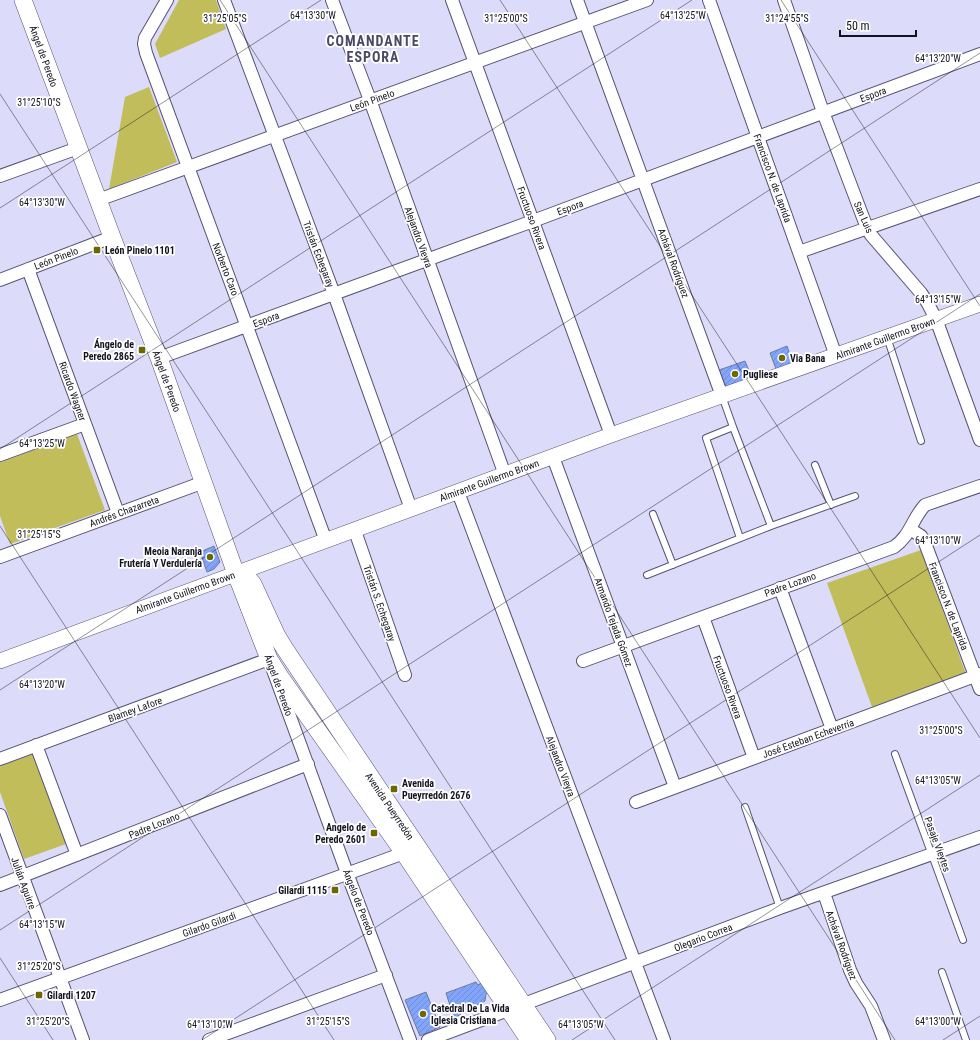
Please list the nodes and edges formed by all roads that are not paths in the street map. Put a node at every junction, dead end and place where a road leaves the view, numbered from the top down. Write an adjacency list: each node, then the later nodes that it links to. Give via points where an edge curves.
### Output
1 (23, 0): 17 (main road, Ángel de Peredo)
2 (167, 0): 18 (street, Norberto Caro, via 144,44)
3 (224, 0): 15 (street, Tristán Echegaray)
4 (332, 0): 13 (street, Alejandro Vieyra)
5 (452, 0): 12 (street, Fructuoso Rivera)
6 (577, 0): 10 (street, Achával Rodríguez)
7 (647, 0): 10 (street, León Pinelo)
8 (709, 0): 16 (street, Francisco N. de Laprida)
9 (784, 0): 14 (street, San Luis)
10 (585, 22): 12 (street, León Pinelo); 20 (street, Achával Rodríguez)
11 (980, 54): 14 (street, Espora)
12 (475, 62): 13 (street, León Pinelo); 23 (street, Fructuoso Rivera)
13 (370, 100): 15 (street, León Pinelo); 27 (street, Alejandro Vieyra)
14 (823, 112): 16 (street, Espora); 24 (street, San Luis)
15 (274, 136): 18 (street, León Pinelo); 30 (street, Tristán Echegaray)
16 (758, 137): 20 (street, Espora); 26 (street, Francisco N. de Laprida)
17 (78, 148): 19 (street); 22 (main road, Ángel de Peredo)
18 (188, 168): 22 (street, León Pinelo); 33 (street, Norberto Caro)
19 (0, 176)
20 (643, 180): 23 (street, Espora); 37 (street, Achával Rodríguez)
21 (980, 189): 24 (street)
22 (98, 200): 25 (main road, Ángel de Peredo)
23 (533, 221): 27 (street, Espora); 40 (street, Fructuoso Rivera)
24 (867, 228): 26 (street); 32 (street, San Luis, via 921,293)
25 (112, 237): 28 (street, León Pinelo); 36 (main road, Ángel de Peredo)
26 (799, 252): 35 (street, Francisco N. de Laprida)
27 (427, 259): 30 (street, Espora); 46 (street, Alejandro Vieyra)
28 (28, 269): 29 (street, León Pinelo); 38 (street, Ricardo Wagner)
29 (0, 280)
30 (334, 294): 33 (street, Espora); 52 (street, Tristán Echegaray)
31 (980, 304): 32 (street, Almirante Guillermo Brown)
32 (936, 319): 34 (street, Almirante Guillermo Brown); 41 (street, San Luis)
33 (247, 326): 36 (street, Espora); 59 (street, Norberto Caro)
34 (887, 337): 35 (street, Almirante Guillermo Brown); 42 (lane)
35 (836, 356): 37 (street, Almirante Guillermo Brown)
36 (159, 358): 47 (main road, Ángel de Peredo)
37 (722, 396): 39 (lane, Achával Rodríguez); 40 (street, Almirante Guillermo Brown)
38 (85, 424): 43 (street); 53 (street, Ricardo Wagner)
39 (733, 427): 55 (lane, Achával Rodríguez); 58 (lane, via 706,438)
40 (611, 435): 44 (street, Almirante Guillermo Brown)
41 (980, 440)
42 (921, 441)
43 (0, 455)
44 (553, 457): 46 (street, Almirante Guillermo Brown); 66 (street, Armando Tejada Gómez)
45 (815, 465): 51 (lane)
46 (505, 474): 49 (street, Almirante Guillermo Brown)
47 (204, 482): 53 (street, Andrés Chazarreta); 62 (main road, Ángel de Peredo)
48 (980, 486): 56 (street, Padre Lozano, via 925,506)
49 (458, 492): 52 (street, Almirante Guillermo Brown); 93 (street, Alejandro Vieyra)
50 (855, 496): 51 (lane)
51 (831, 505): 55 (lane)
52 (412, 509): 57 (street, Almirante Guillermo Brown)
53 (118, 513): 60 (street, Andrés Chazarreta)
54 (653, 514): 61 (lane)
55 (771, 526): 58 (lane)
56 (910, 529): 64 (street, Padre Lozano, via 894,547); 71 (street, Francisco N. de Laprida, via 921,536 925,543)
57 (355, 531): 59 (street, Almirante Guillermo Brown); 70 (street, Tristán S. Echegaray)
58 (740, 538): 61 (lane)
59 (326, 541): 62 (street, Almirante Guillermo Brown)
60 (1, 552)
61 (673, 564): 63 (lane)
62 (236, 574): 67 (main road, Ángel de Peredo); 68 (street, Almirante Guillermo Brown); 84 (main road, Avenida Pueyrredón, via 247,577 253,584 277,636)
63 (647, 575)
64 (780, 588): 65 (street, Padre Lozano); 73 (street)
65 (703, 617): 66 (street, Padre Lozano); 76 (street, Fructuoso Rivera)
66 (623, 646): 69 (street, Padre Lozano); 79 (street, Armando Tejada Gómez)
67 (270, 659): 74 (street, Blamey Lafore); 78 (street, Ángel de Peredo); 84 (main road, Avenida Pueyrredón, via 290,691)
68 (0, 661)
69 (583, 661)
70 (405, 675)
71 (978, 675): 72 (street, Francisco N. de Laprida); 73 (street, José Esteban Echeverría)
72 (980, 689)
73 (832, 729): 76 (street, José Esteban Echeverría)
74 (36, 745): 77 (street, Blamey Lafore); 86 (street)
75 (895, 754): 85 (lane, Pasaje Vieytes)
76 (754, 758): 79 (street, José Esteban Echeverría)
77 (0, 759)
78 (308, 764): 86 (street, Padre Lozano); 87 (street, Ángelo de Peredo)
79 (675, 787): 80 (street, José Esteban Echeverría)
80 (636, 802)
81 (745, 807): 91 (lane)
82 (0, 815): 88 (street, Julián Aguirre)
83 (980, 837): 85 (street, Olegario Correa)
84 (410, 849): 87 (street, Gilardo Gilardi); 98 (main road, Avenida Pueyrredón)
85 (932, 854): 90 (street, Olegario Correa); 92 (lane, Pasaje Vieytes)
86 (77, 855): 88 (street, Padre Lozano)
87 (347, 873): 95 (street, Ángelo de Peredo); 96 (street, Gilardo Gilardi)
88 (22, 877): 89 (street, Padre Lozano); 96 (street, Julián Aguirre)
89 (0, 885)
90 (824, 893): 91 (street, Olegario Correa); 106 (street, Achával Rodríguez, via 850,970 871,1006)
91 (780, 908): 93 (street, Olegario Correa)
92 (962, 940)
93 (635, 963): 98 (street, Olegario Correa); 105 (street, Alejandro Vieyra)
94 (942, 972): 107 (lane)
95 (386, 974): 100 (street); 101 (street, Ángelo de Peredo)
96 (60, 978): 97 (street, Gilardo Gilardi); 99 (street, Julián Aguirre)
97 (0, 1000)
98 (517, 1008): 102 (street, Olegario Correa); 103 (main road, Avenida Pueyrredón); 104 (main road, Avenida Pueyrredón)
99 (83, 1040)
100 (209, 1040)
101 (410, 1040)
102 (428, 1040)
103 (529, 1040)
104 (547, 1040)
105 (664, 1040)
106 (884, 1040)
107 (966, 1040)

